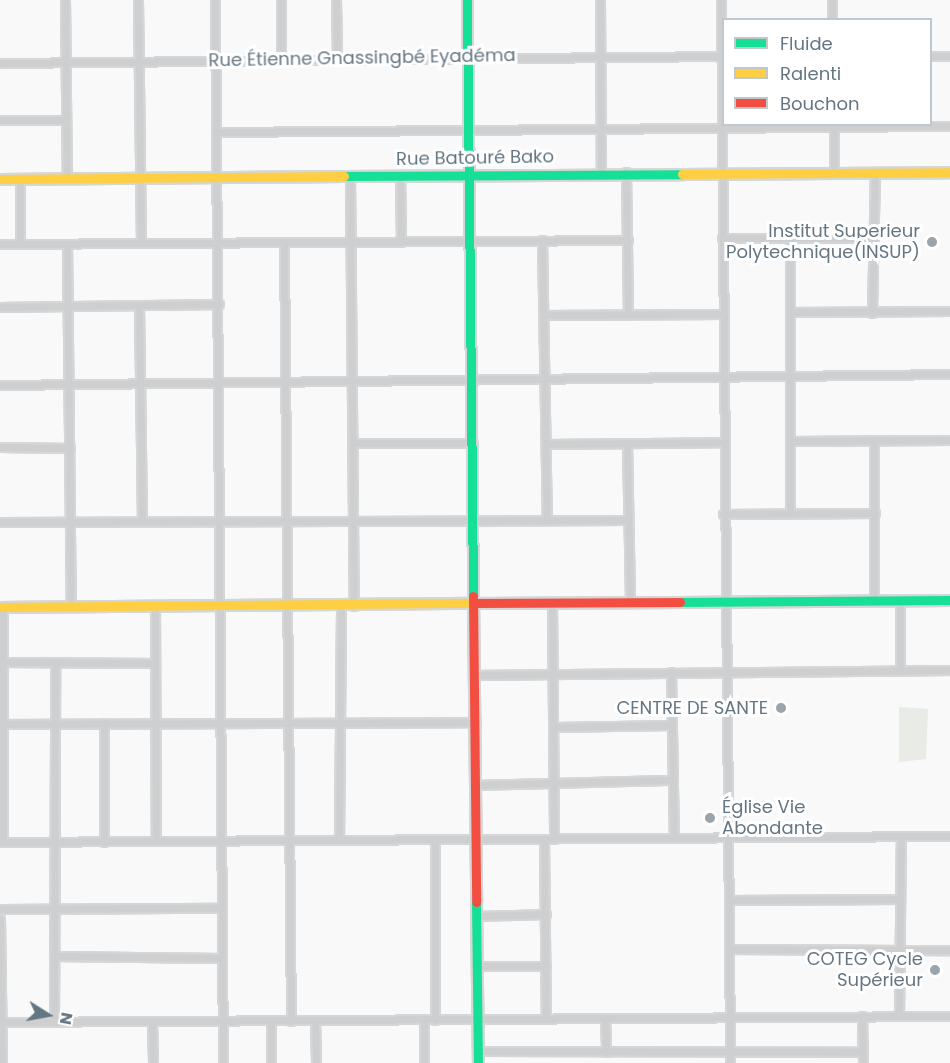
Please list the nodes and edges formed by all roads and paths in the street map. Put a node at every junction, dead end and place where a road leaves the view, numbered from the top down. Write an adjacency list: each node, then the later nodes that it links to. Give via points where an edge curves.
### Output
1 (65, 0): 20 (street)
2 (138, 0): 18 (street)
3 (215, 0): 19 (street)
4 (281, 0): 16 (street)
5 (336, 0): 17 (street)
6 (467, 0): 15 (street)
7 (600, 0): 11 (street)
8 (721, 0): 12 (street)
9 (832, 0): 10 (street)
10 (832, 18)
11 (600, 56): 12 (street, Rue Étienne Gnassingbé Eyadéma); 15 (street, Rue Étienne Gnassingbé Eyadéma); 29 (street)
12 (722, 56): 28 (street)
13 (932, 56): 14 (street)
14 (950, 56)
15 (468, 57): 17 (street, Rue Étienne Gnassingbé Eyadéma); 30 (street)
16 (281, 58): 17 (street, Rue Étienne Gnassingbé Eyadéma); 19 (street, Rue Étienne Gnassingbé Eyadéma)
17 (336, 58)
18 (139, 60): 19 (street, Rue Étienne Gnassingbé Eyadéma); 20 (street, Rue Étienne Gnassingbé Eyadéma); 41 (street)
19 (215, 60): 31 (street)
20 (66, 61): 21 (street, Rue Étienne Gnassingbé Eyadéma); 23 (street)
21 (0, 63)
22 (0, 120): 23 (street)
23 (66, 120): 43 (street)
24 (778, 126): 28 (street)
25 (834, 126): 36 (street)
26 (932, 126): 27 (street)
27 (950, 126)
28 (722, 127): 29 (street); 34 (street)
29 (601, 128): 30 (street); 32 (street)
30 (469, 129): 31 (street); 38 (street)
31 (216, 132): 42 (street)
32 (601, 172): 33 (street, Rue Batouré Bako); 38 (street, Rue Batouré Bako)
33 (626, 172): 34 (street, Rue Batouré Bako); 50 (street)
34 (721, 172): 36 (street, Rue Batouré Bako); 46 (street)
35 (950, 172): 37 (street, Rue Batouré Bako)
36 (834, 173): 37 (street, Rue Batouré Bako)
37 (875, 173): 48 (street)
38 (469, 174): 39 (street, Rue Batouré Bako); 54 (street)
39 (400, 175): 40 (street, Rue Batouré Bako); 53 (street)
40 (350, 176): 42 (street, Rue Batouré Bako); 52 (street)
41 (140, 177): 42 (street, Rue Batouré Bako); 43 (street, Rue Batouré Bako); 55 (street)
42 (217, 177): 56 (street)
43 (67, 178): 45 (street, Rue Batouré Bako)
44 (0, 179): 45 (street, Rue Batouré Bako)
45 (20, 179): 58 (street)
46 (722, 238): 47 (street); 68 (street)
47 (790, 238): 48 (street); 65 (street)
48 (873, 238): 67 (street)
49 (542, 240): 50 (street); 54 (street); 69 (street)
50 (628, 240): 66 (street)
51 (284, 242): 52 (street); 56 (street); 76 (street)
52 (350, 242): 53 (street); 75 (street)
53 (401, 242): 54 (street)
54 (470, 242): 73 (street)
55 (141, 243): 56 (street); 59 (street)
56 (218, 243): 60 (street)
57 (0, 244): 58 (street)
58 (20, 244): 59 (street)
59 (67, 244): 61 (street)
60 (219, 304): 62 (street); 77 (street)
61 (68, 306): 62 (street); 63 (street); 78 (street)
62 (139, 306): 79 (street)
63 (0, 307)
64 (950, 311): 67 (street)
65 (791, 312): 67 (street); 71 (street)
66 (628, 313): 68 (street); 69 (street)
67 (872, 313)
68 (723, 314): 72 (street)
69 (544, 315): 74 (street)
70 (950, 374): 71 (street)
71 (791, 376): 72 (street); 82 (street)
72 (722, 377): 74 (street); 84 (street)
73 (472, 379): 74 (street); 75 (street); 86 (street)
74 (544, 379): 88 (street)
75 (352, 381): 76 (street); 85 (street)
76 (285, 382): 77 (street); 96 (street)
77 (220, 383): 79 (street); 99 (street)
78 (69, 384): 79 (street); 80 (street); 90 (street)
79 (141, 384): 98 (street)
80 (0, 385)
81 (950, 440): 83 (street)
82 (790, 441): 83 (street); 91 (street)
83 (874, 441): 92 (street)
84 (723, 442): 87 (street); 93 (street)
85 (353, 443): 86 (street); 94 (street)
86 (473, 443): 95 (street)
87 (627, 443): 88 (street); 100 (street)
88 (546, 444): 97 (street)
89 (0, 447): 90 (street)
90 (70, 448): 102 (street)
91 (790, 513): 92 (street); 93 (street)
92 (875, 513): 103 (street)
93 (723, 514): 109 (street)
94 (354, 518): 95 (street); 96 (street); 115 (street)
95 (475, 518): 97 (street); 107 (street)
96 (286, 519): 99 (street); 113 (street)
97 (547, 519): 100 (street)
98 (142, 520): 99 (street); 102 (street)
99 (220, 520): 112 (street)
100 (627, 520): 106 (street)
101 (0, 522): 102 (street)
102 (70, 522): 110 (street)
103 (874, 600): 104 (street); 109 (street)
104 (900, 600): 105 (street); 121 (street)
105 (950, 600)
106 (630, 601): 108 (street); 109 (street)
107 (476, 602): 108 (street); 115 (street); 125 (street)
108 (552, 602): 124 (street)
109 (724, 602): 123 (street)
110 (72, 605): 111 (street); 116 (street)
111 (155, 605): 112 (street); 119 (street)
112 (220, 605): 113 (street); 130 (street)
113 (287, 605): 114 (street); 131 (street)
114 (341, 606): 115 (street); 132 (street)
115 (354, 606)
116 (1, 607): 117 (street)
117 (3, 662): 118 (street); 133 (street)
118 (55, 662): 119 (street); 127 (street)
119 (155, 663): 129 (street)
120 (950, 670): 121 (street)
121 (900, 671): 123 (street)
122 (671, 672): 123 (street); 124 (street); 134 (street)
123 (724, 673): 139 (street)
124 (553, 674): 125 (street); 135 (street)
125 (476, 675): 126 (street)
126 (476, 722): 132 (street); 138 (street)
127 (54, 723): 128 (street); 133 (street); 152 (street)
128 (104, 723): 129 (street); 153 (street)
129 (155, 723): 130 (street); 150 (street)
130 (221, 723): 131 (street); 144 (street)
131 (288, 723): 132 (street); 142 (street)
132 (340, 723): 148 (street)
133 (2, 724): 151 (street)
134 (672, 725): 135 (street); 136 (street)
135 (555, 727): 137 (street)
136 (673, 780): 137 (street); 143 (street)
137 (554, 782): 138 (street); 147 (street)
138 (477, 785): 149 (street)
139 (727, 836): 140 (street); 143 (street); 155 (street)
140 (901, 836): 141 (street); 154 (street)
141 (950, 836)
142 (289, 838): 144 (street); 148 (street); 182 (street)
143 (674, 838): 147 (street)
144 (221, 839): 150 (street); 157 (street)
145 (435, 839): 148 (street); 149 (street); 177 (street)
146 (544, 839): 147 (street); 149 (street); 159 (street)
147 (554, 839)
148 (339, 840)
149 (477, 840): 160 (street)
150 (156, 841): 153 (street)
151 (2, 842): 152 (street)
152 (54, 842): 153 (street); 156 (street)
153 (104, 842)
154 (900, 899): 155 (street); 163 (street)
155 (729, 900): 162 (street)
156 (54, 908): 157 (street); 158 (street); 165 (street)
157 (222, 908): 166 (street)
158 (0, 909)
159 (546, 914): 160 (street); 168 (street)
160 (477, 916): 167 (street)
161 (0, 919): 184 (street)
162 (729, 949): 163 (street); 169 (street)
163 (900, 950): 164 (street); 171 (street)
164 (950, 950)
165 (54, 957): 166 (street); 179 (street)
166 (222, 958): 175 (street)
167 (477, 966): 168 (street); 178 (street)
168 (546, 966): 174 (street)
169 (730, 1016): 170 (street); 173 (street); 187 (street)
170 (862, 1016): 171 (street); 188 (street)
171 (899, 1016): 172 (street)
172 (950, 1016)
173 (605, 1018): 174 (street); 186 (street)
174 (546, 1019): 178 (street)
175 (222, 1020): 180 (street); 181 (street); 191 (street)
176 (424, 1020): 177 (street); 183 (street); 194 (street)
177 (435, 1020): 178 (street)
178 (477, 1020): 185 (street)
179 (54, 1021): 180 (street); 184 (street)
180 (152, 1021): 190 (street)
181 (271, 1021): 182 (street); 192 (street)
182 (291, 1021): 183 (street)
183 (315, 1021): 193 (street)
184 (1, 1022): 189 (street)
185 (478, 1052): 186 (street); 195 (street)
186 (606, 1052): 187 (street)
187 (730, 1052): 188 (street); 196 (street)
188 (862, 1052): 197 (street)
189 (2, 1063)
190 (153, 1063)
191 (223, 1063)
192 (271, 1063)
193 (316, 1063)
194 (424, 1063)
195 (478, 1063)
196 (730, 1063)
197 (862, 1063)

